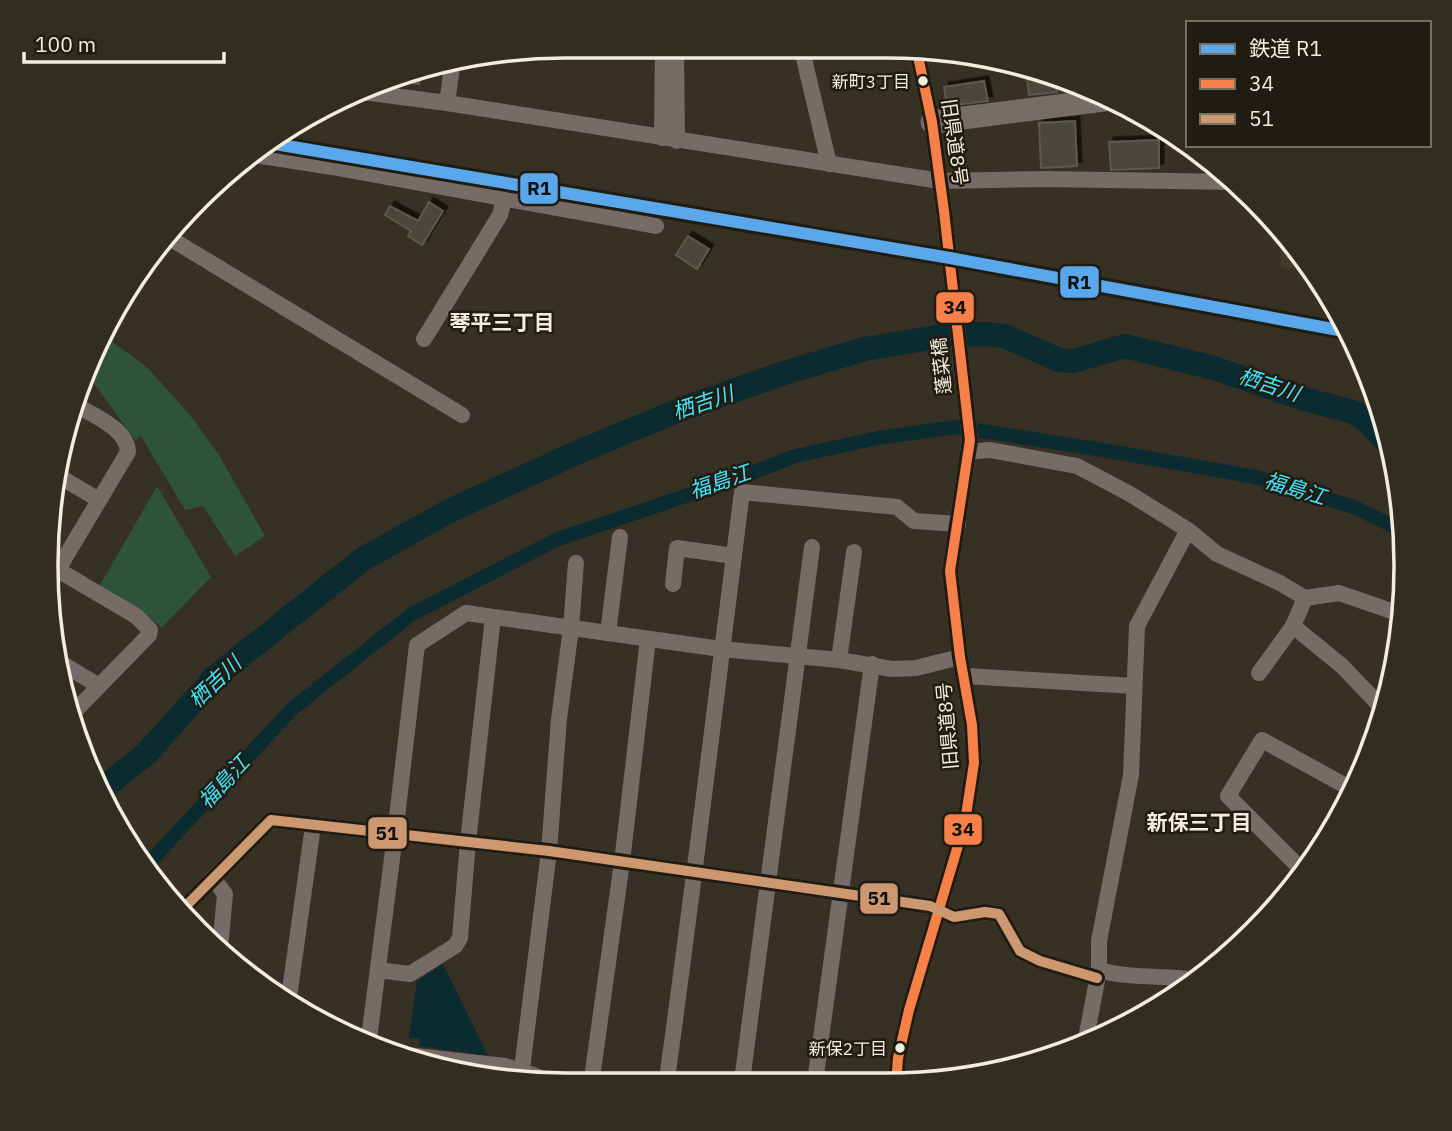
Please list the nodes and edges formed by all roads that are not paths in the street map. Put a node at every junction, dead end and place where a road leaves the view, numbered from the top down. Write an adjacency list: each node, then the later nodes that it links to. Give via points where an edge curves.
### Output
1 (664, 58): 10 (street)
2 (675, 58): 10 (street)
3 (804, 58): 12 (street)
4 (919, 59): 9 (street, 旧県道8号)
5 (451, 71): 8 (street)
6 (377, 94): 8 (street)
7 (1088, 99): 9 (street)
8 (447, 103): 10 (street)
9 (932, 122): 13 (street, 旧県道8号)
10 (669, 139): 12 (street)
11 (265, 157): 15 (street)
12 (829, 164): 13 (street)
13 (940, 181): 14 (street); 18 (street, 旧県道8号)
14 (1218, 182)
15 (504, 198): 16 (street); 19 (street, via 499,215)
16 (656, 226)
17 (175, 241): 21 (street)
18 (953, 287): 22 (street, 蓬菜橋)
19 (424, 339)
20 (83, 409): 24 (street, via 123,435 128,444 128,452)
21 (462, 415)
22 (969, 446): 25 (street, 旧県道8号); 26 (street, via 1077,466)
23 (65, 480): 24 (street)
24 (99, 500): 32 (street)
25 (958, 524): 30 (street, via 914,521 897,507 742,492); 43 (street, 旧県道8号, via 950,571)
26 (1188, 530): 34 (street, via 1217,554); 50 (street, via 1137,626)
27 (620, 537): 39 (street)
28 (812, 547): 42 (street)
29 (854, 552): 44 (street)
30 (734, 556): 33 (street, via 677,548); 41 (street)
31 (576, 563): 38 (street)
32 (58, 570): 49 (street, via 150,629)
33 (673, 584)
34 (1305, 598): 35 (street, via 1339,593); 37 (street)
35 (1392, 611)
36 (493, 617): 38 (street); 55 (street, via 466,613 417,645); 56 (street)
37 (1293, 626): 47 (street); 51 (street)
38 (571, 628): 39 (street); 57 (street)
39 (608, 633): 40 (street)
40 (648, 639): 41 (street); 58 (street)
41 (721, 649): 42 (street); 60 (street)
42 (799, 656): 44 (street); 62 (street)
43 (960, 657): 45 (street, via 916,668); 48 (street, 旧県道8号)
44 (839, 660): 45 (street)
45 (872, 664): 63 (street)
46 (69, 667): 49 (street)
47 (1259, 673)
48 (965, 676): 50 (street); 65 (street, 旧県道8号, via 972,725 972,788)
49 (99, 686): 52 (street)
50 (1133, 686): 68 (street, via 1131,775 1099,941)
51 (1376, 701)
52 (78, 707)
53 (1344, 785): 59 (street, via 1262,740 1228,796)
54 (313, 825): 55 (street); 61 (street, via 271,820); 70 (street)
55 (395, 834): 56 (street); 67 (street)
56 (468, 842): 57 (street); 67 (street, via 458,943 410,974)
57 (550, 851): 58 (street); 75 (street)
58 (622, 862): 60 (street); 76 (street)
59 (1297, 865)
60 (695, 873): 62 (street); 77 (street)
61 (213, 878): 64 (street); 66 (street, via 225,894)
62 (770, 882): 63 (street); 78 (street)
63 (841, 892): 65 (street); 79 (street)
64 (188, 904)
65 (940, 909): 68 (street, via 954,917 999,914 1020,951 1040,961); 80 (street, 旧県道8号, via 909,1010)
66 (221, 938)
67 (378, 970): 72 (street)
68 (1098, 974): 69 (street); 71 (street)
69 (1183, 977)
70 (290, 992)
71 (1087, 1032)
72 (370, 1034)
73 (453, 1060): 74 (street)
74 (514, 1070)
75 (521, 1071)
76 (593, 1073)
77 (668, 1073)
78 (744, 1073)
79 (816, 1073)
80 (897, 1073)

